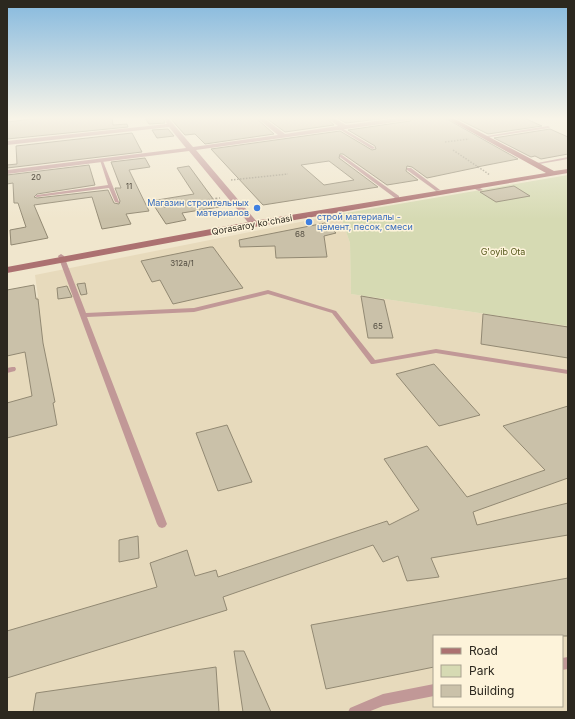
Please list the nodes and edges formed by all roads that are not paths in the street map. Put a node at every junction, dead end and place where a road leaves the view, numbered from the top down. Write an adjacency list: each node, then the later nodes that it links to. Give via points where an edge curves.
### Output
1 (172, 152): 6 (street)
2 (193, 152): 18 (street)
3 (510, 152): 7 (main road)
4 (341, 156): 16 (lane)
5 (568, 158): 7 (lane)
6 (102, 161): 11 (street); 13 (lane)
7 (534, 164): 12 (main road)
8 (568, 166): 12 (main road, Qorasaroy ko'chasi)
9 (409, 169): 14 (lane)
10 (568, 170): 12 (main road, Qorasaroy ko'chasi)
11 (7, 172)
12 (549, 172): 14 (main road, Qorasaroy ko'chasi); 18 (main road, Qorasaroy ko'chasi, via 478,189)
13 (111, 186): 15 (lane); 17 (lane)
14 (438, 190): 16 (main road, Qorasaroy ko'chasi)
15 (37, 196)
16 (397, 197): 18 (main road, Qorasaroy ko'chasi)
17 (117, 202)
18 (252, 222): 19 (main road, Qorasaroy ko'chasi)
19 (62, 258): 20 (main road, Qorasaroy ko'chasi); 21 (main road, Qorasaroy ko'chasi); 22 (lane)
20 (7, 266)
21 (7, 270)
22 (83, 315): 23 (lane, via 194,310 268,292 334,312 373,362 436,350); 24 (lane)
23 (568, 372)
24 (162, 524)
25 (433, 690): 26 (lane, via 383,700)
26 (354, 712)

